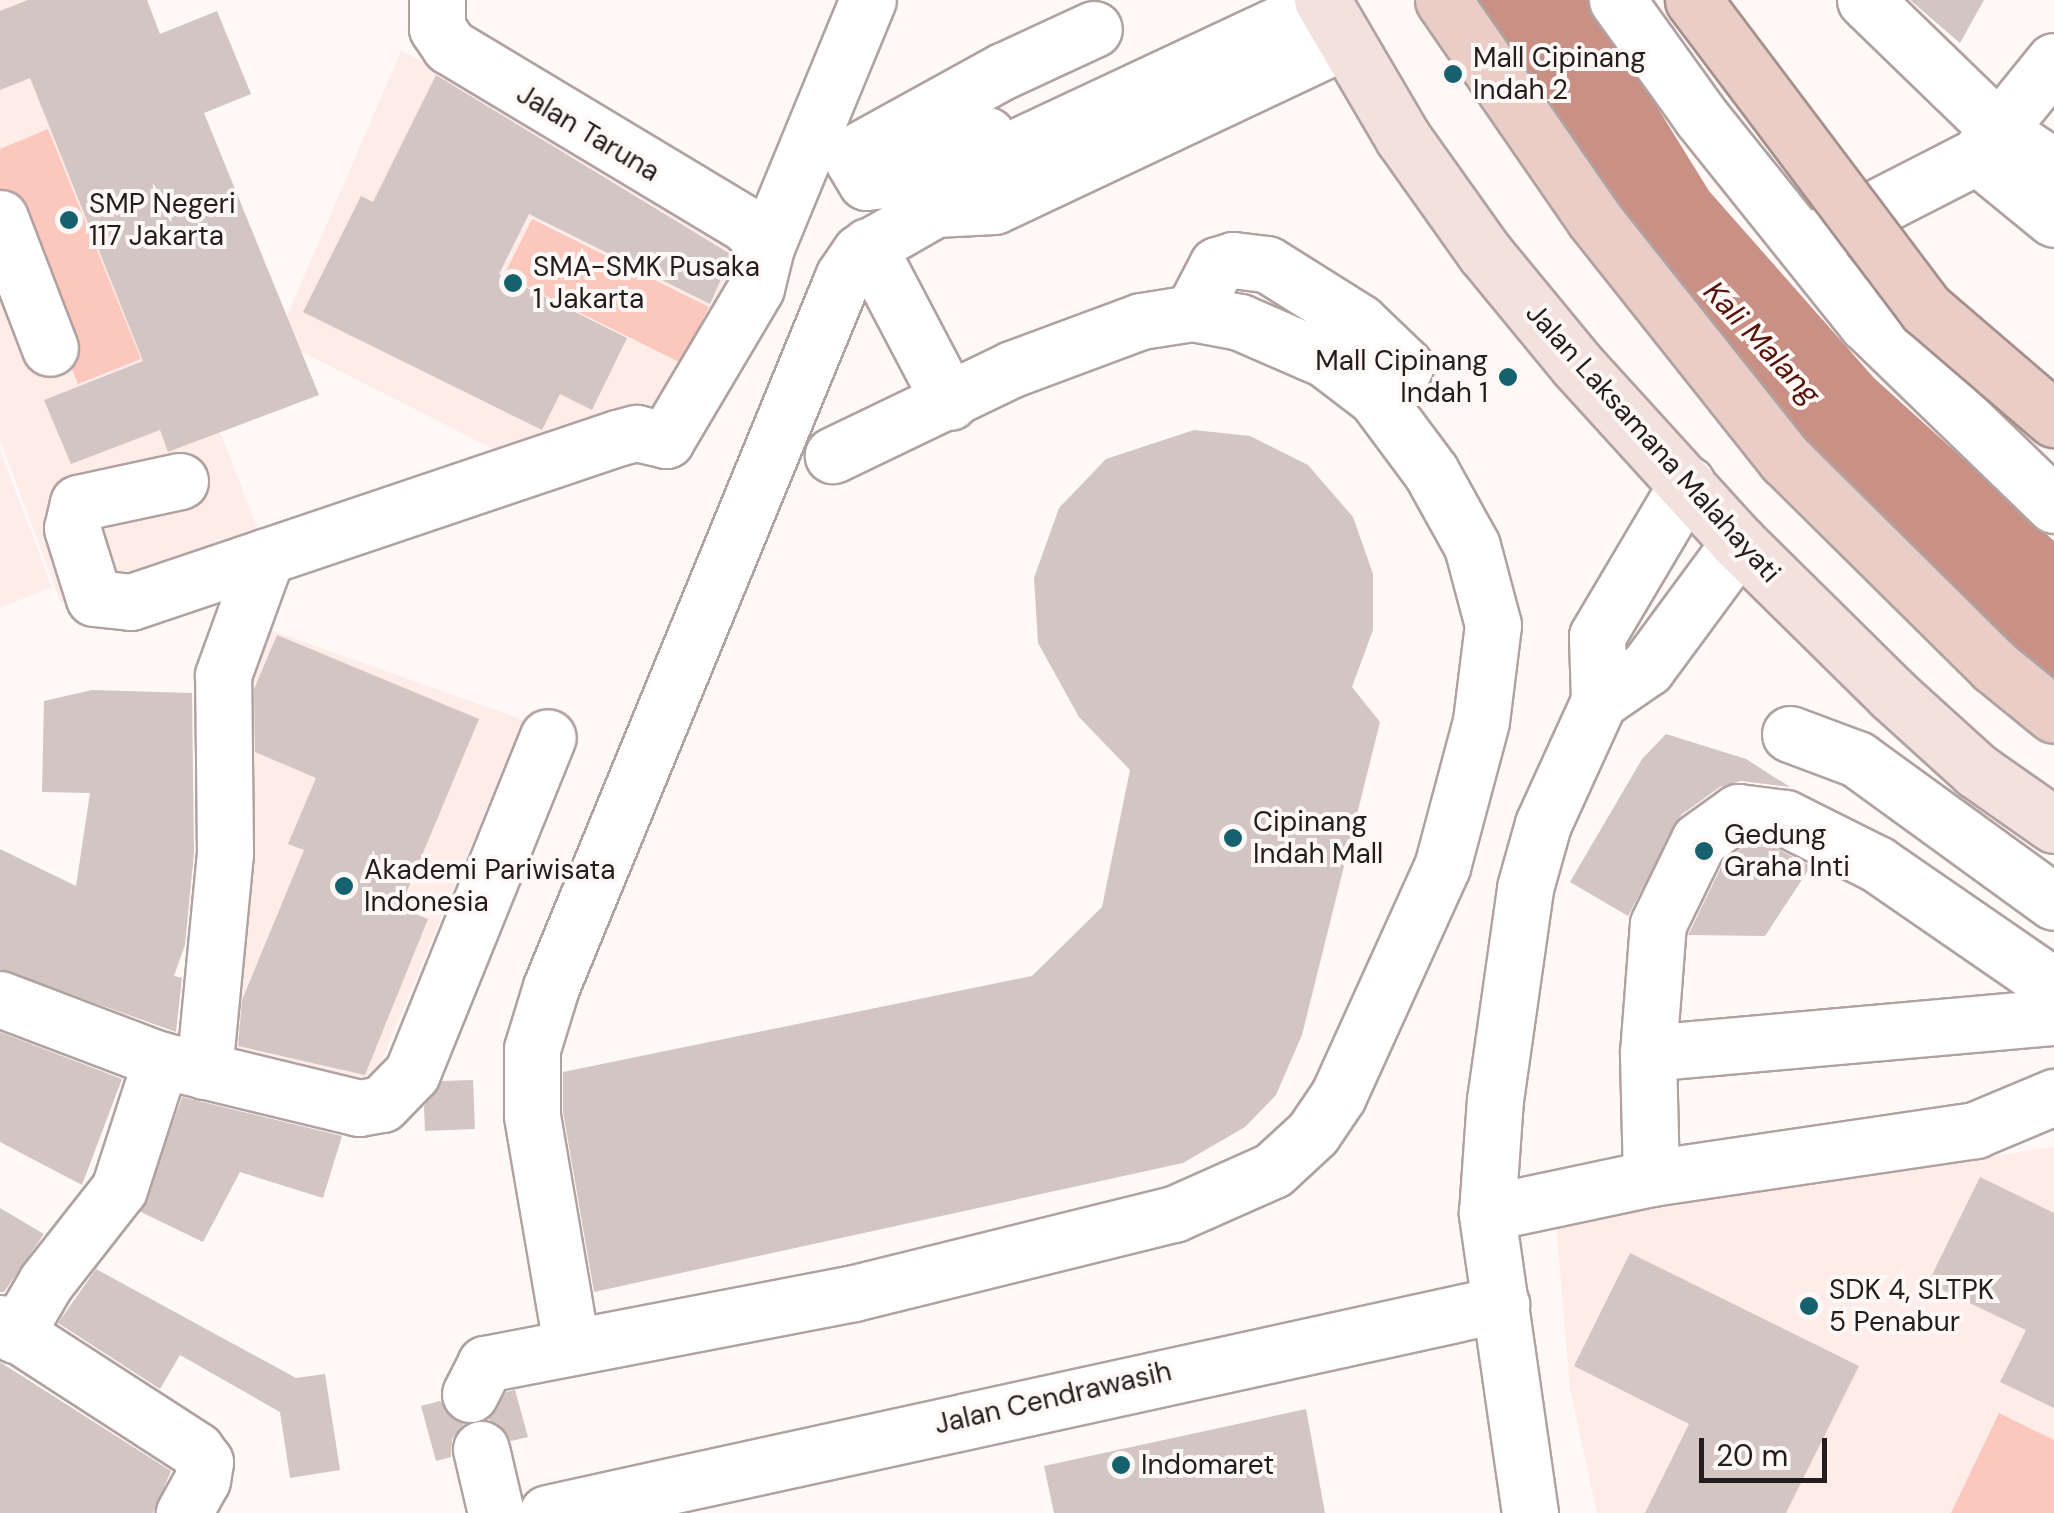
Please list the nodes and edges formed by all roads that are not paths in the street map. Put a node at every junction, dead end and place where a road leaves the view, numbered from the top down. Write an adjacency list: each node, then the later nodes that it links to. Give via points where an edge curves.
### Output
1 (437, 0): 16 (street, Jalan Taruna, via 437,28 449,46 747,225)
2 (868, 0): 16 (street)
3 (1443, 0): 27 (highway, via 1594,219 1786,460 1994,666)
4 (1617, 0): 15 (street)
5 (1692, 0): 19 (highway, bridge, via 1926,309)
6 (1865, 0): 10 (street)
7 (1316, 11): 8 (street, via 1059,96 904,178 866,182 850,155 1002,71); 14 (street, via 994,206); 22 (main road, Jalan Laksamana Malahayati, via 1484,252)
8 (1094, 30)
9 (2054, 62): 10 (street)
10 (1988, 144): 11 (street); 13 (street); 15 (street)
11 (2054, 168)
12 (0, 218): 17 (street)
13 (2054, 220)
14 (901, 228): 18 (street); 42 (street, via 843,277 551,987 532,1049 532,1115)
15 (1804, 244): 23 (street, via 1868,324)
16 (766, 247): 25 (street, via 756,288 666,440 617,438)
17 (50, 348)
18 (967, 393): 20 (street); 42 (street, via 1141,321 1192,312 1280,336 1375,397 1431,472 1472,546 1494,625 1482,721 1442,867 1404,963 1313,1133 1272,1170 1174,1214 854,1293)
19 (2054, 419)
20 (833, 455)
21 (180, 481): 25 (street, via 78,503 72,528 94,598 131,602)
22 (1686, 484): 24 (main road, Jalan Laksamana Malahayati); 26 (street, via 1596,636)
23 (2054, 505)
24 (1739, 544): 26 (street, via 1647,668); 30 (main road, Jalan Laksamana Malahayati, via 1977,771)
25 (266, 557): 36 (street, via 223,675 226,854)
26 (1599, 701): 39 (street, via 1543,824 1525,888)
27 (2054, 716)
28 (1790, 734): 31 (street, via 1857,758)
29 (548, 737): 36 (street, via 412,1073 399,1090 382,1104 359,1108)
30 (2054, 825)
31 (2054, 902)
32 (2054, 986): 35 (street, via 1877,864 1785,818 1738,812 1699,840 1658,924)
33 (0, 998): 36 (street)
34 (2054, 1017): 35 (street)
35 (1648, 1052): 38 (street)
36 (183, 1066): 41 (street, via 119,1189)
37 (2054, 1097): 38 (street, via 1975,1130)
38 (1651, 1178): 39 (street)
39 (1487, 1214): 40 (street)
40 (1501, 1304): 45 (street, Jalan Cendrawasih); 49 (street)
41 (8, 1329): 46 (street, via 196,1450 205,1462 202,1480)
42 (571, 1344): 43 (street, via 485,1364)
43 (470, 1394)
44 (480, 1449): 47 (street)
45 (608, 1507): 48 (street, Jalan Cendrawasih)
46 (184, 1513)
47 (496, 1513)
48 (548, 1513)
49 (1530, 1513)

